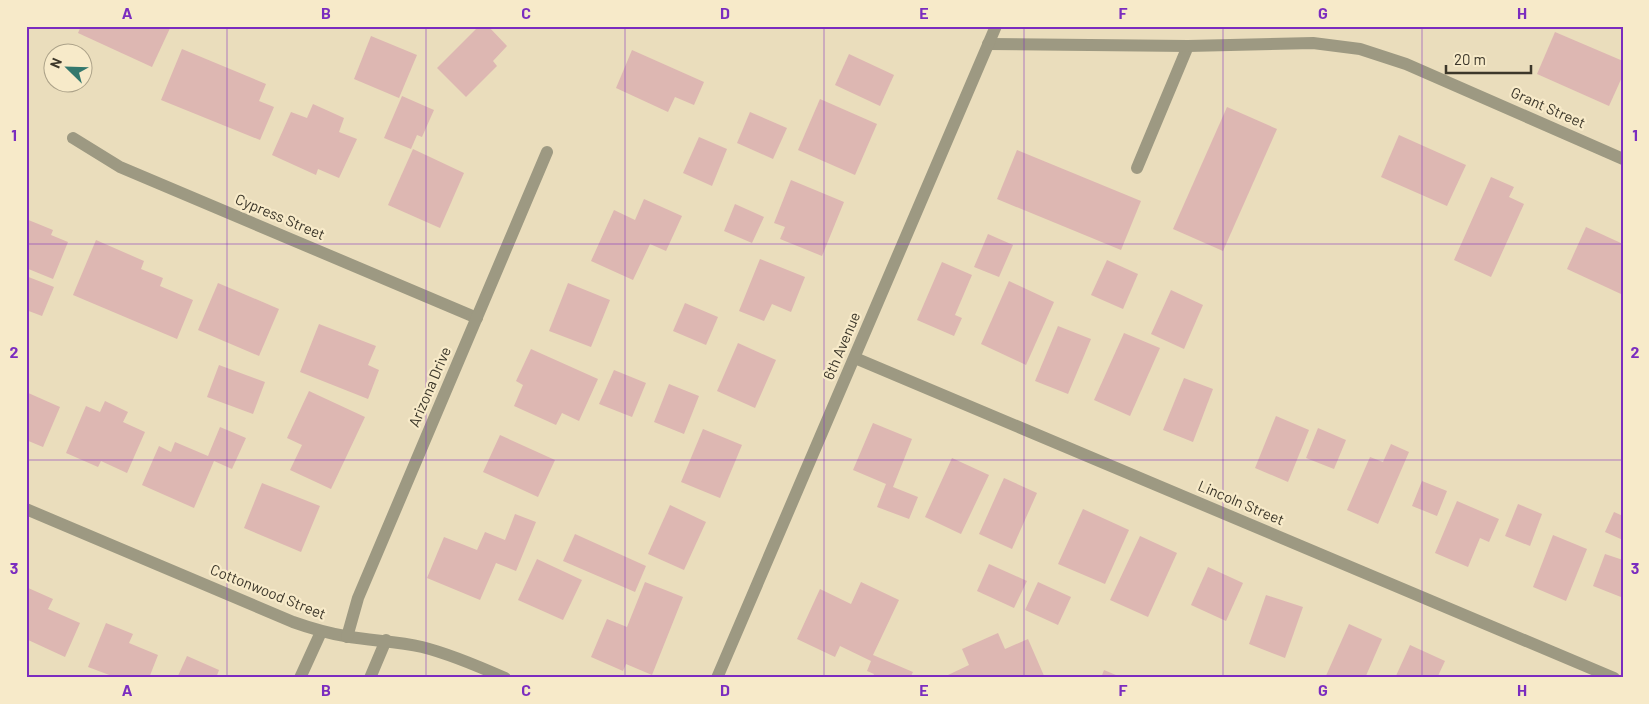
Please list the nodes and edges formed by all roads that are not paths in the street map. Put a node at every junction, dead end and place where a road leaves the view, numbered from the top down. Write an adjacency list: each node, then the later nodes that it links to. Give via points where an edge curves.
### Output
1 (996, 26): 2 (street, 6th Avenue)
2 (988, 44): 3 (street, Grant Street); 9 (street, 6th Avenue)
3 (1188, 46): 6 (street, Grant Street, via 1313,43 1360,49 1406,64); 7 (street)
4 (73, 138): 8 (street, Cypress Street, via 120,167)
5 (547, 152): 8 (street, Arizona Drive)
6 (1623, 159)
7 (1137, 168)
8 (477, 318): 12 (street, Arizona Drive, via 358,598)
9 (855, 358): 17 (street, 6th Avenue); 18 (street, Lincoln Street)
10 (26, 509): 11 (street, Cottonwood Street)
11 (321, 632): 12 (street, Cottonwood Street); 14 (street)
12 (348, 637): 13 (street, Cottonwood Street)
13 (386, 640): 15 (street); 16 (street, Cottonwood Street, via 432,650)
14 (300, 678)
15 (370, 678)
16 (505, 678)
17 (717, 678)
18 (1614, 678)

